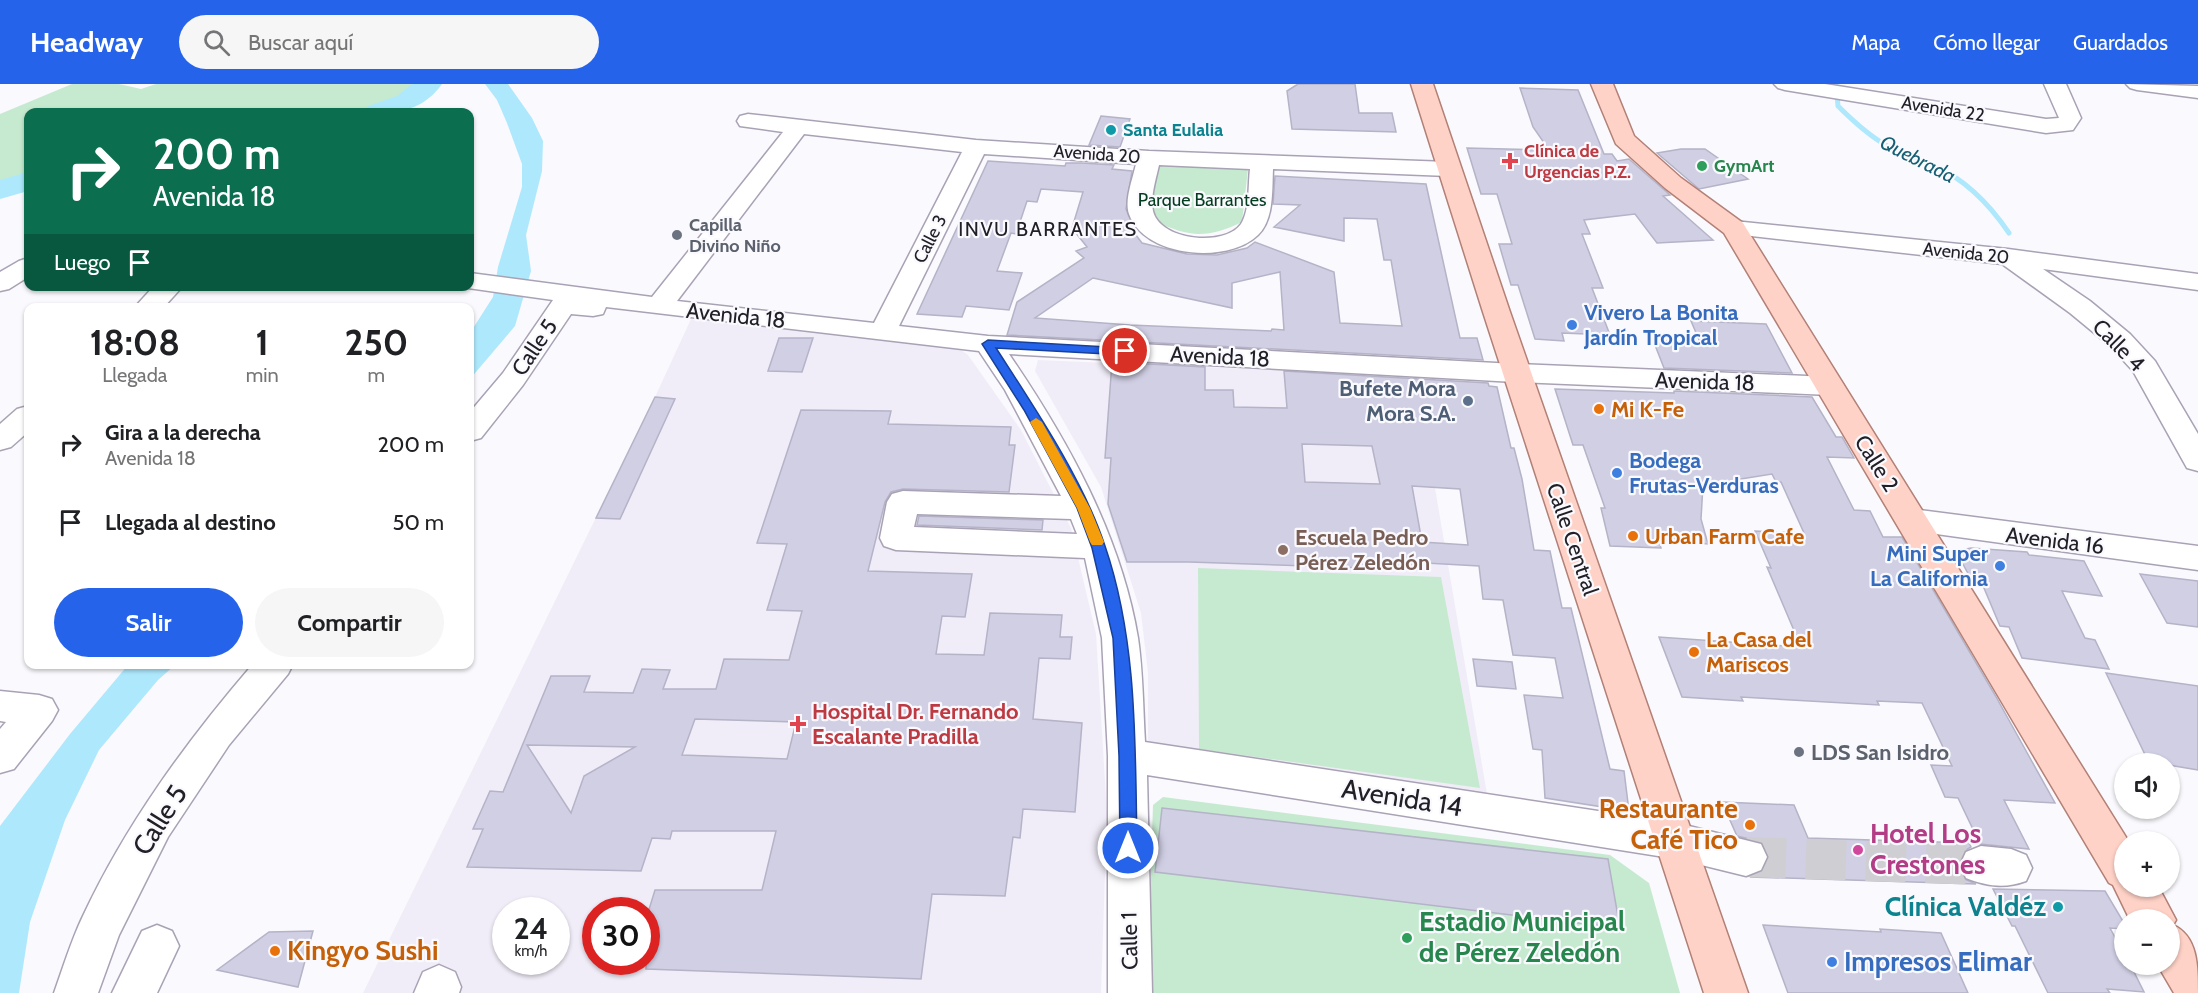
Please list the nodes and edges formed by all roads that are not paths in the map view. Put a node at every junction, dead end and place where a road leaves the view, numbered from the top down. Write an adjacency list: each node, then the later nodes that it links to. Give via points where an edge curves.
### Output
1 (1422, 84): 12 (main road, Calle Central)
2 (1602, 84): 13 (main road, Calle 2, via 1624,139 1673,183)
3 (1785, 84): 4 (street, Avenida 22, via 2046,126 2065,125 2070,118)
4 (2055, 84)
5 (2137, 84): 6 (street)
6 (2198, 92)
7 (748, 122): 8 (street, Avenida 20)
8 (798, 127): 9 (street, Avenida 20); 21 (street)
9 (976, 147): 10 (street, Avenida 20); 23 (street, Calle 3)
10 (1149, 158): 11 (street, Avenida 20); 11 (street, via 1140,211 1149,229 1171,242 1204,245 1232,241 1249,230 1255,219)
11 (1262, 163): 12 (street, Avenida 20)
12 (1448, 169): 25 (main road, Calle Central)
13 (1734, 228): 14 (street, Avenida 20); 26 (main road, Calle 2)
14 (2008, 257): 16 (street, Avenida 20); 30 (street, Calle 4, via 2120,340 2145,367)
15 (24, 268): 17 (street)
16 (2198, 282)
17 (0, 283)
18 (480, 283): 21 (street, Avenida 18)
19 (165, 291): 20 (street)
20 (152, 303)
21 (659, 306): 22 (street, Avenida 18)
22 (687, 310): 23 (street, Avenida 18); 28 (street, Calle 5, via 657,316 562,305 513,379)
23 (883, 331): 24 (street, Avenida 18)
24 (988, 344): 25 (street, Avenida 18); 31 (street, Calle 1, via 1019,390)
25 (1515, 373): 26 (street, Avenida 18); 39 (main road, Calle Central)
26 (1830, 386): 32 (main road, Calle 2)
27 (24, 419): 29 (street)
28 (474, 426)
29 (0, 440)
30 (2198, 461)
31 (1083, 508): 33 (street, Calle 1); 33 (street, via 903,502 896,538)
32 (1912, 521): 34 (street, Avenida 16); 40 (main road, Calle 2)
33 (1099, 548): 37 (street, Calle 1, via 1120,638)
34 (2198, 558)
35 (271, 669): 45 (street, Calle 5, via 216,734 154,824 99,929)
36 (0, 706): 38 (street, via 39,710)
37 (1127, 756): 39 (street, Avenida 14); 47 (street, Calle 1)
38 (0, 757)
39 (1677, 841): 41 (street, Avenida 14); 48 (main road, Calle Central)
40 (2114, 854)
41 (1746, 857)
42 (157, 946): 46 (street)
43 (2180, 962): 44 (main road)
44 (2198, 992)
45 (76, 993)
46 (134, 993)
47 (1130, 993)
48 (1726, 993)

